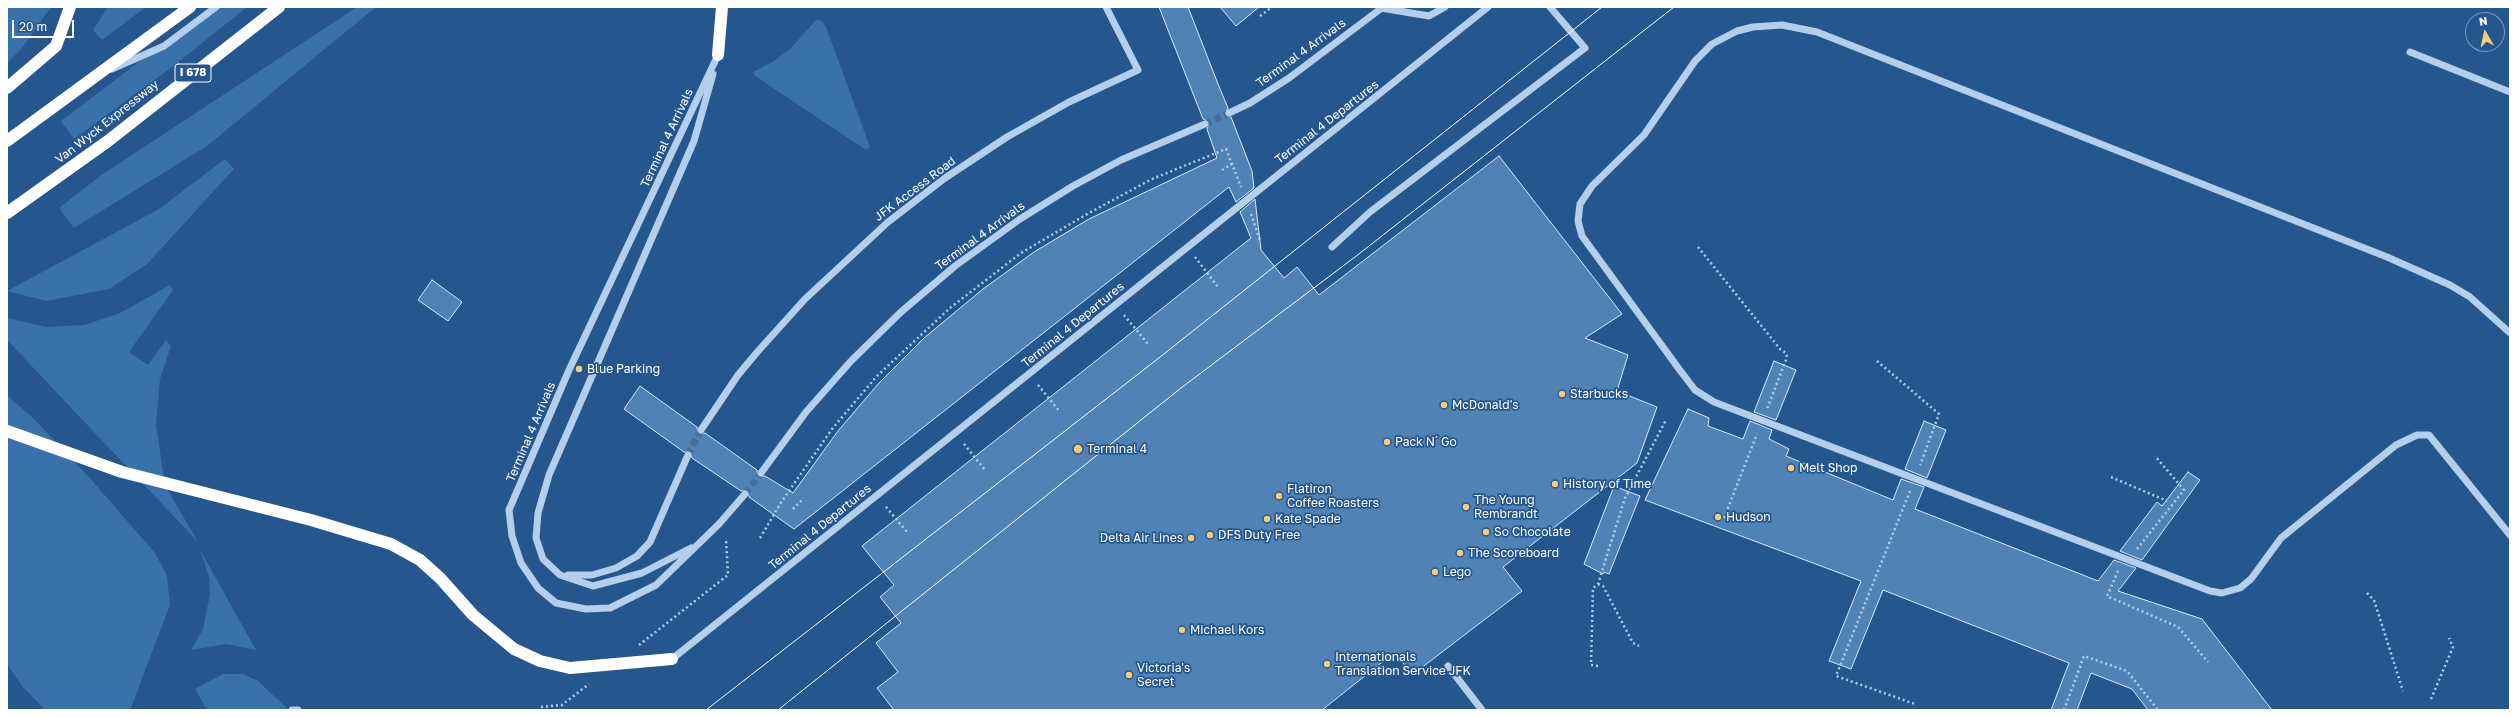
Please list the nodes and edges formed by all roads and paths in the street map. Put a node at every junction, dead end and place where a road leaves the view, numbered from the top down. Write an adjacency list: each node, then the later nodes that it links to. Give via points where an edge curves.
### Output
1 (70, 7): 16 (highway, via 56,46)
2 (190, 7): 15 (highway)
3 (216, 7): 15 (street, via 164,46)
4 (278, 7): 24 (highway, Van Wyck Expressway / I 678, via 108,141)
5 (722, 7): 14 (highway)
6 (1106, 7): 38 (street, JFK Access Road, via 1138,70 1076,99 1007,137 945,178 888,222 810,294 758,350)
7 (1272, 7): 12 (path)
8 (1445, 7): 11 (street, via 1429,16)
9 (1488, 7): 25 (street, Terminal 4 Departures)
10 (1550, 7): 26 (street, via 1585,48 1370,212)
11 (1382, 8): 18 (street, Terminal 4 Arrivals, via 1289,78)
12 (1260, 16)
13 (2410, 52): 17 (street)
14 (718, 55): 58 (street, Terminal 4 Arrivals, via 569,370 509,510 512,536 521,563 538,588 556,603 586,609 610,608 656,585); 61 (street, via 694,141 549,475 538,513 536,538 543,559)
15 (96, 76): 20 (highway)
16 (7, 88)
17 (2510, 92)
18 (1229, 113)
19 (1205, 124): 45 (street, Terminal 4 Arrivals, via 1121,160 1073,186 1020,219 956,266 901,312 856,356 806,412)
20 (7, 141)
21 (1226, 149): 57 (path, via 1152,179 1089,212 1021,254 950,308 877,376 832,429 782,501)
22 (1232, 164): 23 (path)
23 (1222, 170)
24 (7, 213)
25 (1187, 247): 28 (path); 29 (street, Terminal 4 Departures)
26 (1332, 247)
27 (1698, 247): 34 (path, via 1780,349 1786,352 1788,357)
28 (1218, 287)
29 (1115, 305): 31 (path); 33 (street, Terminal 4 Departures)
30 (2510, 333): 55 (street, via 2470,297 2450,285 2387,257 1817,32 1782,25 1753,27 1712,44 1695,61 1644,135 1592,186 1580,204 1578,221 1582,236 1695,390 1714,402 2210,592 2222,593 2240,588 2251,579 2281,538 2396,445 2417,435 2429,435)
31 (1148, 344)
32 (1877, 361): 43 (path, via 1940,414)
33 (1030, 374): 35 (path); 39 (street, Terminal 4 Departures)
34 (1768, 405)
35 (1060, 412)
36 (1666, 420): 62 (path, via 1625,498)
37 (7, 430): 67 (highway, via 122,472 311,520 391,544 420,560 473,615 509,645 540,661 570,668)
38 (701, 430)
39 (956, 433): 44 (path); 48 (street, Terminal 4 Departures)
40 (1756, 437): 53 (path)
41 (688, 454): 61 (street, via 650,542 637,556 616,568 592,575)
42 (2155, 456): 59 (path, via 2184,490)
43 (1920, 464)
44 (985, 470)
45 (761, 473)
46 (2111, 477): 51 (path)
47 (745, 494): 58 (street, Terminal 4 Arrivals)
48 (877, 496): 54 (path); 67 (street, Terminal 4 Departures)
49 (1908, 497): 74 (path, via 1836,676)
50 (802, 500): 52 (path)
51 (2167, 501)
52 (793, 509)
53 (1724, 518)
54 (907, 532)
55 (2510, 535)
56 (726, 536): 66 (path, via 728,575)
57 (760, 538)
58 (696, 545): 61 (street, via 642,573 593,586)
59 (2139, 546)
60 (2116, 574): 68 (path, via 2107,596 2178,627)
61 (560, 575)
62 (1598, 584): 65 (path, via 1603,586 1633,643); 70 (path, via 1593,588 1591,665)
63 (2367, 593): 72 (path, via 2374,600)
64 (2449, 638): 73 (path, via 2453,647)
65 (1640, 646)
66 (636, 647)
67 (672, 659)
68 (2208, 662)
69 (1448, 666): 78 (street)
70 (1598, 666)
71 (593, 681): 75 (path, via 562,705)
72 (2403, 691)
73 (2431, 699)
74 (1915, 704)
75 (541, 707)
76 (292, 710): 77 (street)
77 (298, 710)
78 (1482, 710)
79 (2064, 710): 80 (path, via 2084,656 2127,671)
80 (2158, 710)

